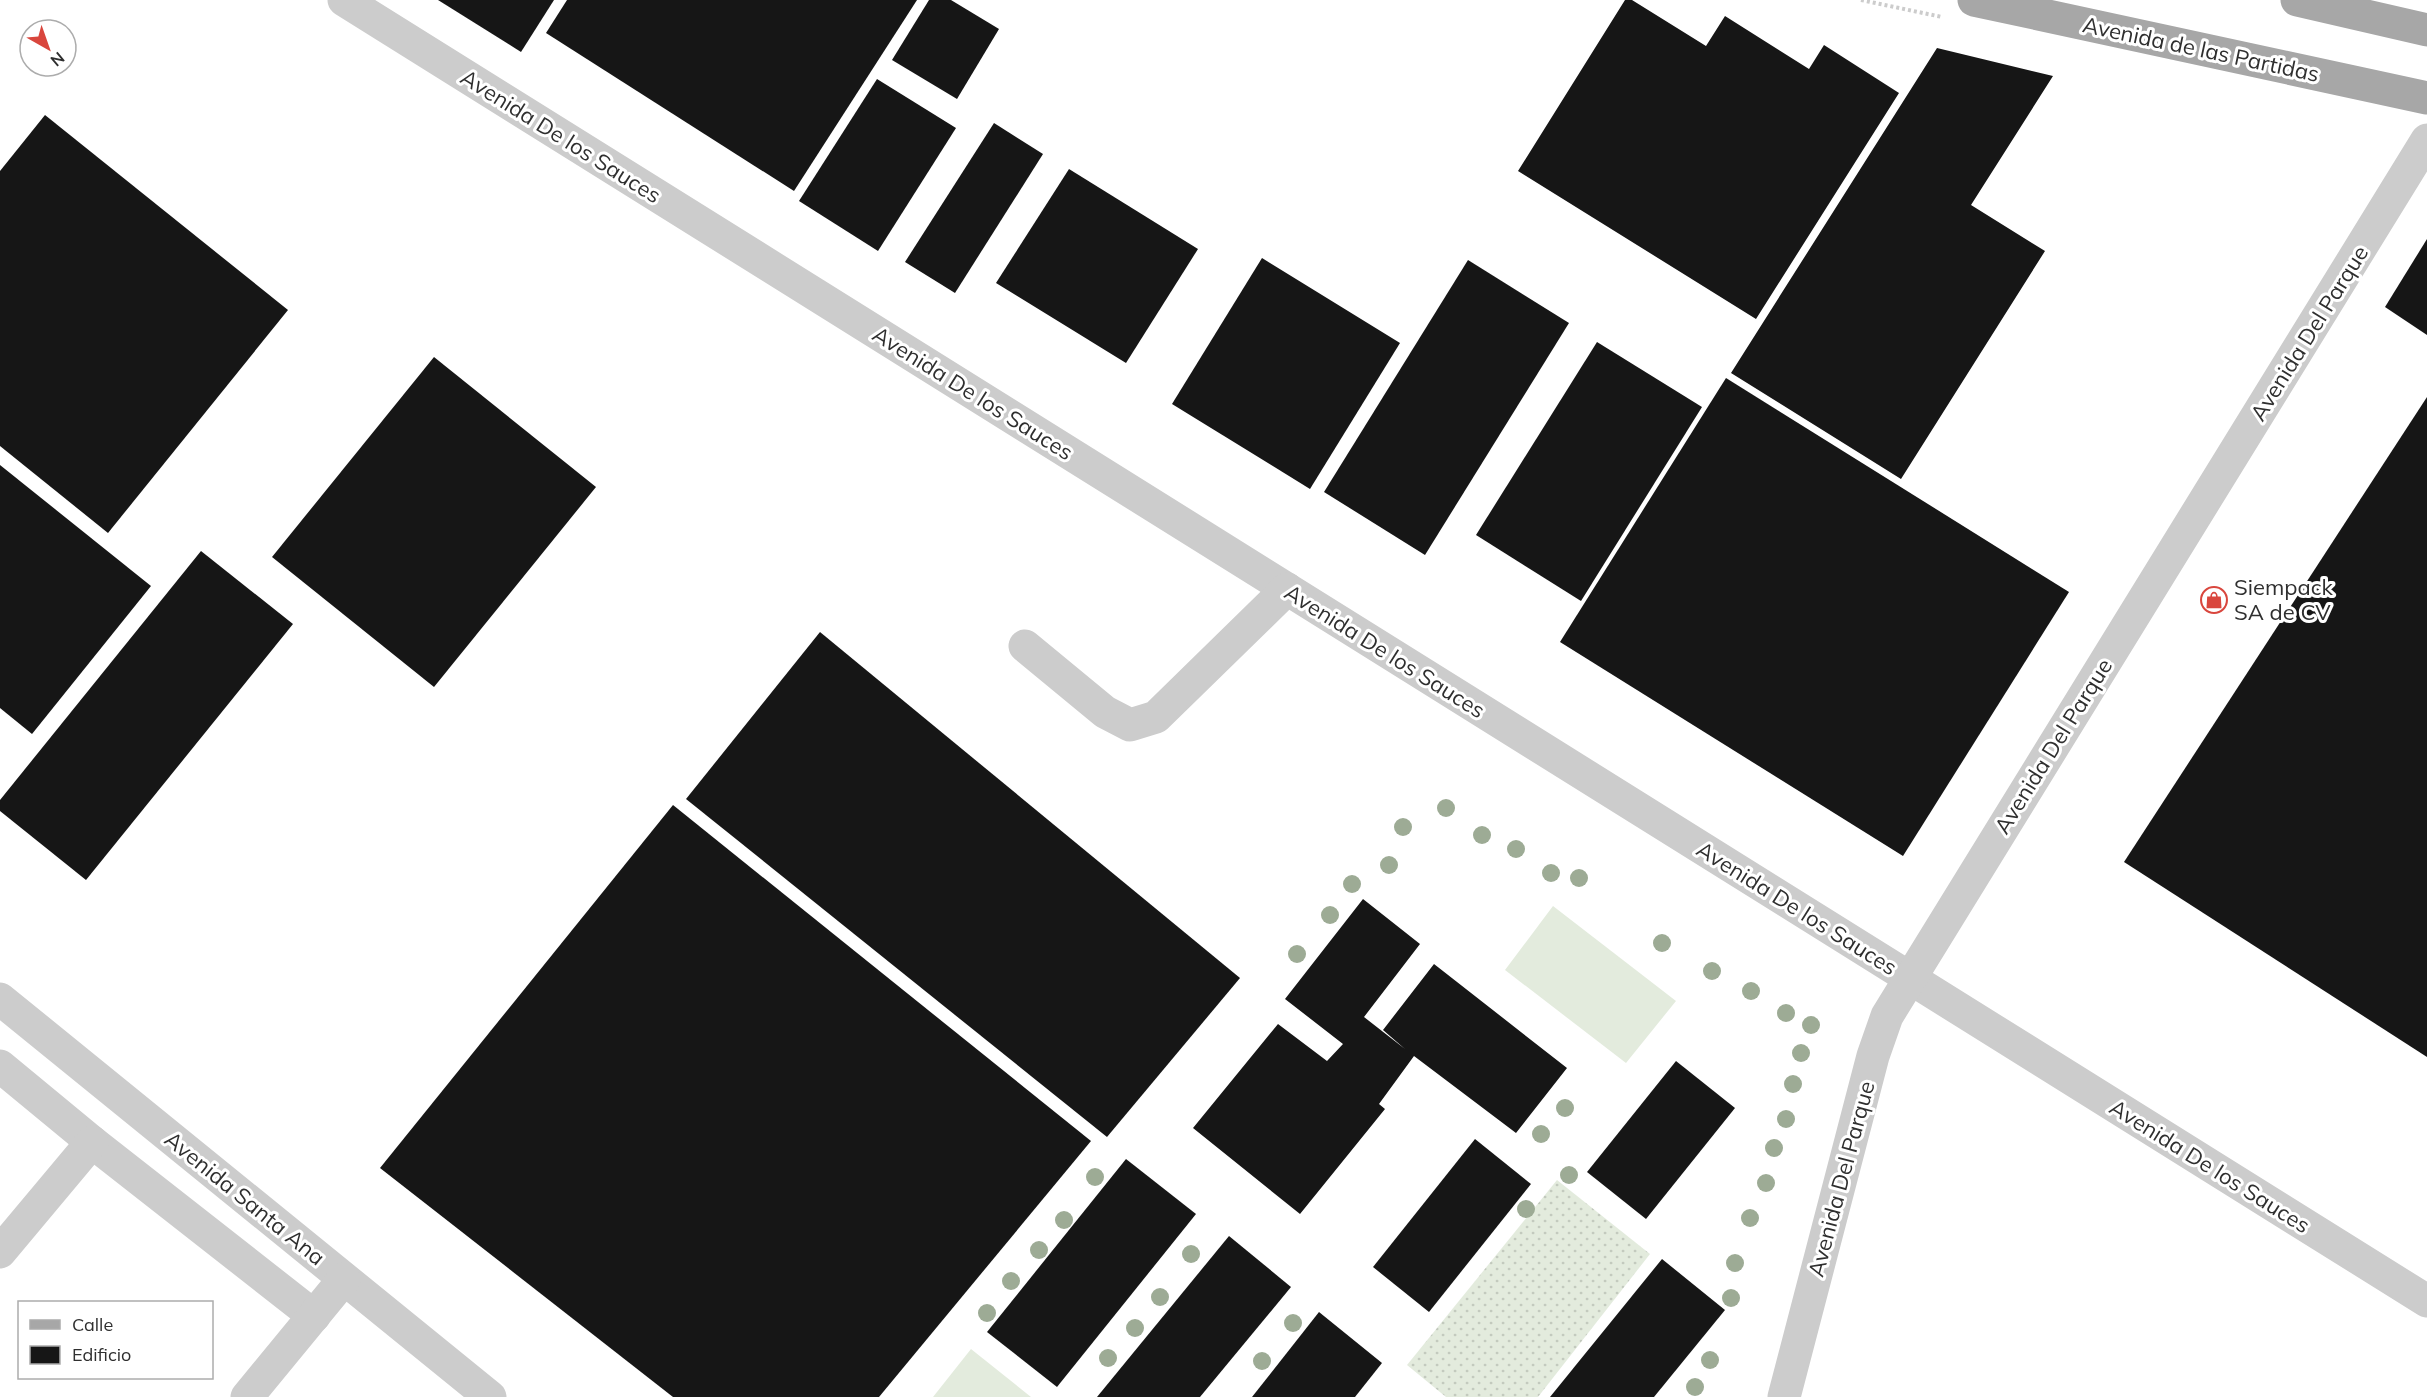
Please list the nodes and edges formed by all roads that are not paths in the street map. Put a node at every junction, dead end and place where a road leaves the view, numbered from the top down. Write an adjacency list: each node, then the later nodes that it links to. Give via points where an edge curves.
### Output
1 (344, 0): 7 (street, Avenida De los Sauces)
2 (1974, 0): 5 (main road, Avenida de las Partidas)
3 (2297, 0): 4 (main road)
4 (2427, 30)
5 (2427, 98)
6 (2427, 140): 9 (street, Avenida Del Parque)
7 (1287, 589): 8 (street, via 1156,717 1130,724 1106,712); 9 (street, Avenida De los Sauces)
8 (1025, 646)
9 (1909, 978): 15 (street, Avenida De los Sauces); 19 (street, Avenida Del Parque, via 1887,1016 1873,1056)
10 (0, 999): 14 (street, Avenida Santa Ana)
11 (0, 1066): 12 (street)
12 (92, 1142): 13 (street); 16 (street)
13 (0, 1252)
14 (344, 1279): 16 (street); 18 (street, Avenida Santa Ana)
15 (2427, 1301)
16 (314, 1316): 17 (street)
17 (247, 1397)
18 (490, 1397)
19 (1784, 1397)

